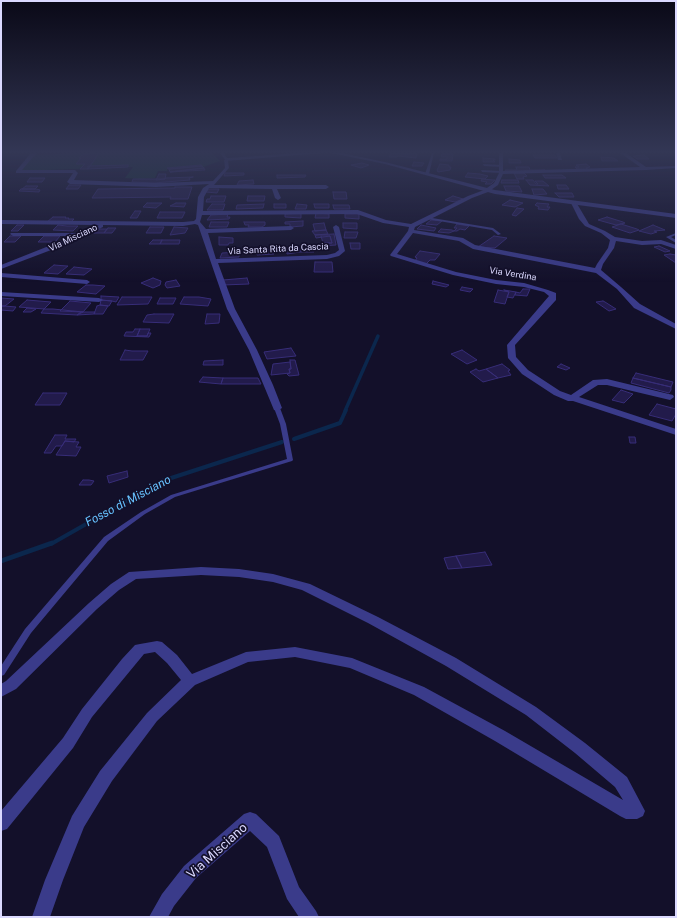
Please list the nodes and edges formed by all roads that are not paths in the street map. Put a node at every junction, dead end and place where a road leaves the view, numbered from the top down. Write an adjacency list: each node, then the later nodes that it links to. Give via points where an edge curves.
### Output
1 (202, 196): 5 (street)
2 (475, 196): 7 (street, Via Verdina)
3 (521, 196): 4 (street)
4 (574, 203): 6 (street); 19 (street, via 587,225)
5 (200, 213): 9 (street); 13 (street, via 358,212)
6 (676, 216)
7 (427, 218): 13 (street, Via Verdina); 17 (lane, via 493,229)
8 (1, 222): 10 (street)
9 (196, 222): 10 (street, Via Misciano); 14 (street)
10 (105, 224): 16 (street, Via Misciano)
11 (336, 227): 21 (street, Via Santa Rita da Cascia, via 342,251 337,255)
12 (291, 228): 14 (street)
13 (411, 228): 23 (street, via 461,239 472,247); 30 (street, Via Verdina, via 393,255 467,276 537,288 553,295 547,306 511,345 512,358 525,372)
14 (204, 230): 21 (street)
15 (13, 234): 16 (street)
16 (82, 234): 22 (street, Via Misciano, via 58,246)
17 (499, 234)
18 (676, 234): 20 (lane, via 668,237)
19 (613, 239): 20 (street); 23 (street, via 611,248)
20 (676, 245)
21 (214, 261): 31 (street, via 231,309 253,350)
22 (1, 267)
23 (598, 271): 28 (street, via 636,306)
24 (1, 275): 25 (street)
25 (87, 282)
26 (1, 294): 27 (street)
27 (99, 300)
28 (676, 327)
29 (670, 397): 30 (street, via 607,382 596,382)
30 (571, 399): 32 (street, Via Verdina)
31 (277, 408): 33 (lane, via 290,460 173,496 106,539 28,631)
32 (676, 432)
33 (1, 673)
34 (190, 681): 35 (street, via 246,657 295,652 352,663 419,690 626,811 637,811 621,782 531,710 451,662 373,620 306,587 273,578 201,571 133,575 93,606 11,685); 36 (street, via 157,646 140,649 87,714 68,743); 37 (street, via 152,717 106,776 78,822)
35 (1, 691)
36 (1, 823)
37 (42, 917)
38 (158, 917): 39 (street, Via Misciano, via 190,872 250,820 273,842 293,893)
39 (310, 917)

